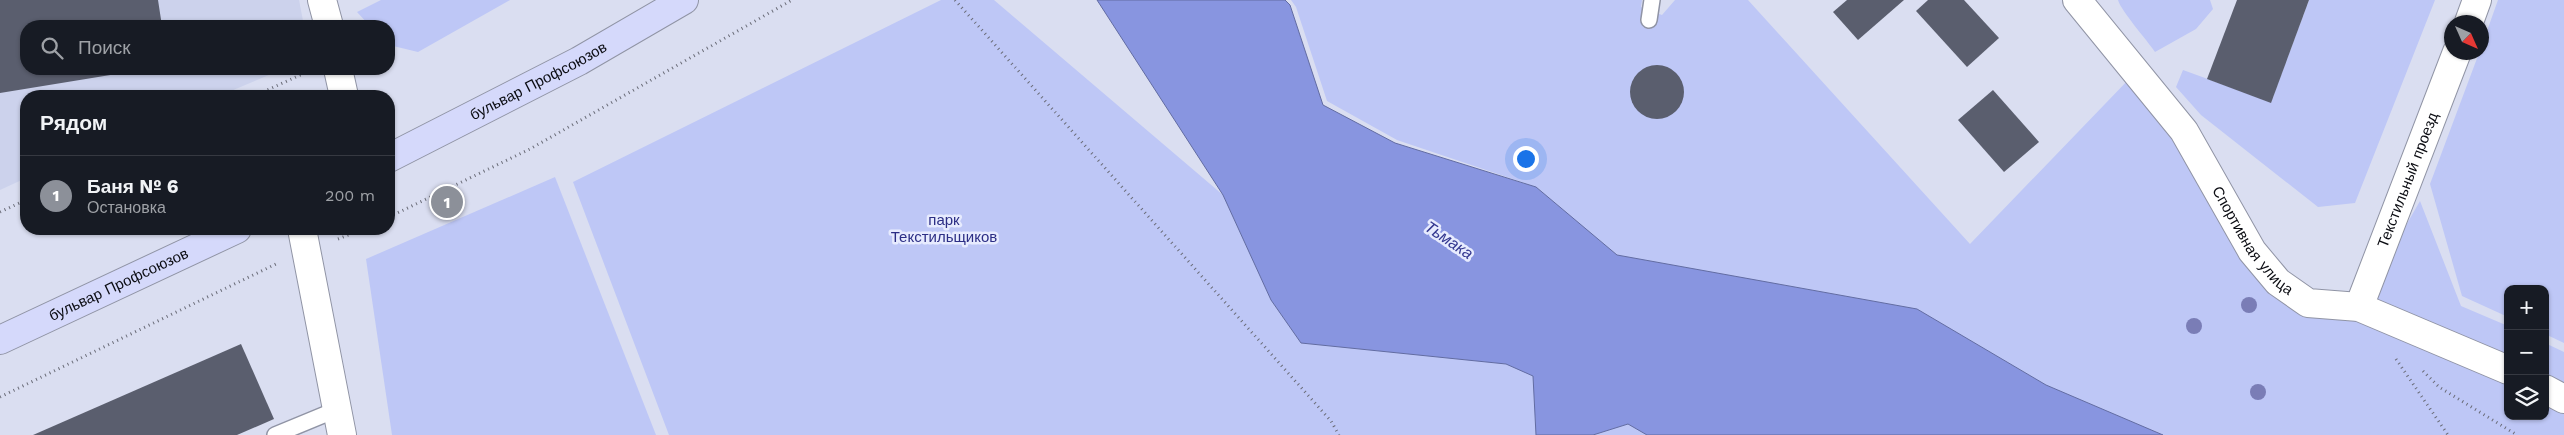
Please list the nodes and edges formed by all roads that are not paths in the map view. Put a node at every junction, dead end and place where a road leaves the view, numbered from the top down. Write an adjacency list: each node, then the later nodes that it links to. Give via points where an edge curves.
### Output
1 (322, 0): 7 (street)
2 (684, 0): 12 (main road, бульвар Профсоюзов, via 578,62)
3 (1652, 0): 8 (lane)
4 (2077, 0): 15 (street, Спортивная улица, via 2184,131 2252,251 2278,282 2308,303)
5 (2477, 0): 6 (street)
6 (2471, 15)
7 (327, 20)
8 (1649, 20)
9 (2454, 60): 15 (street, Текстильный проезд)
10 (339, 75): 11 (street)
11 (343, 90)
12 (395, 155)
13 (224, 235): 16 (main road, бульвар Профсоюзов)
14 (304, 239): 20 (street)
15 (2359, 307): 17 (street, Спортивная улица)
16 (0, 340)
17 (2504, 368)
18 (2549, 391): 19 (street)
19 (2564, 399)
20 (340, 422): 21 (lane)
21 (275, 435)

